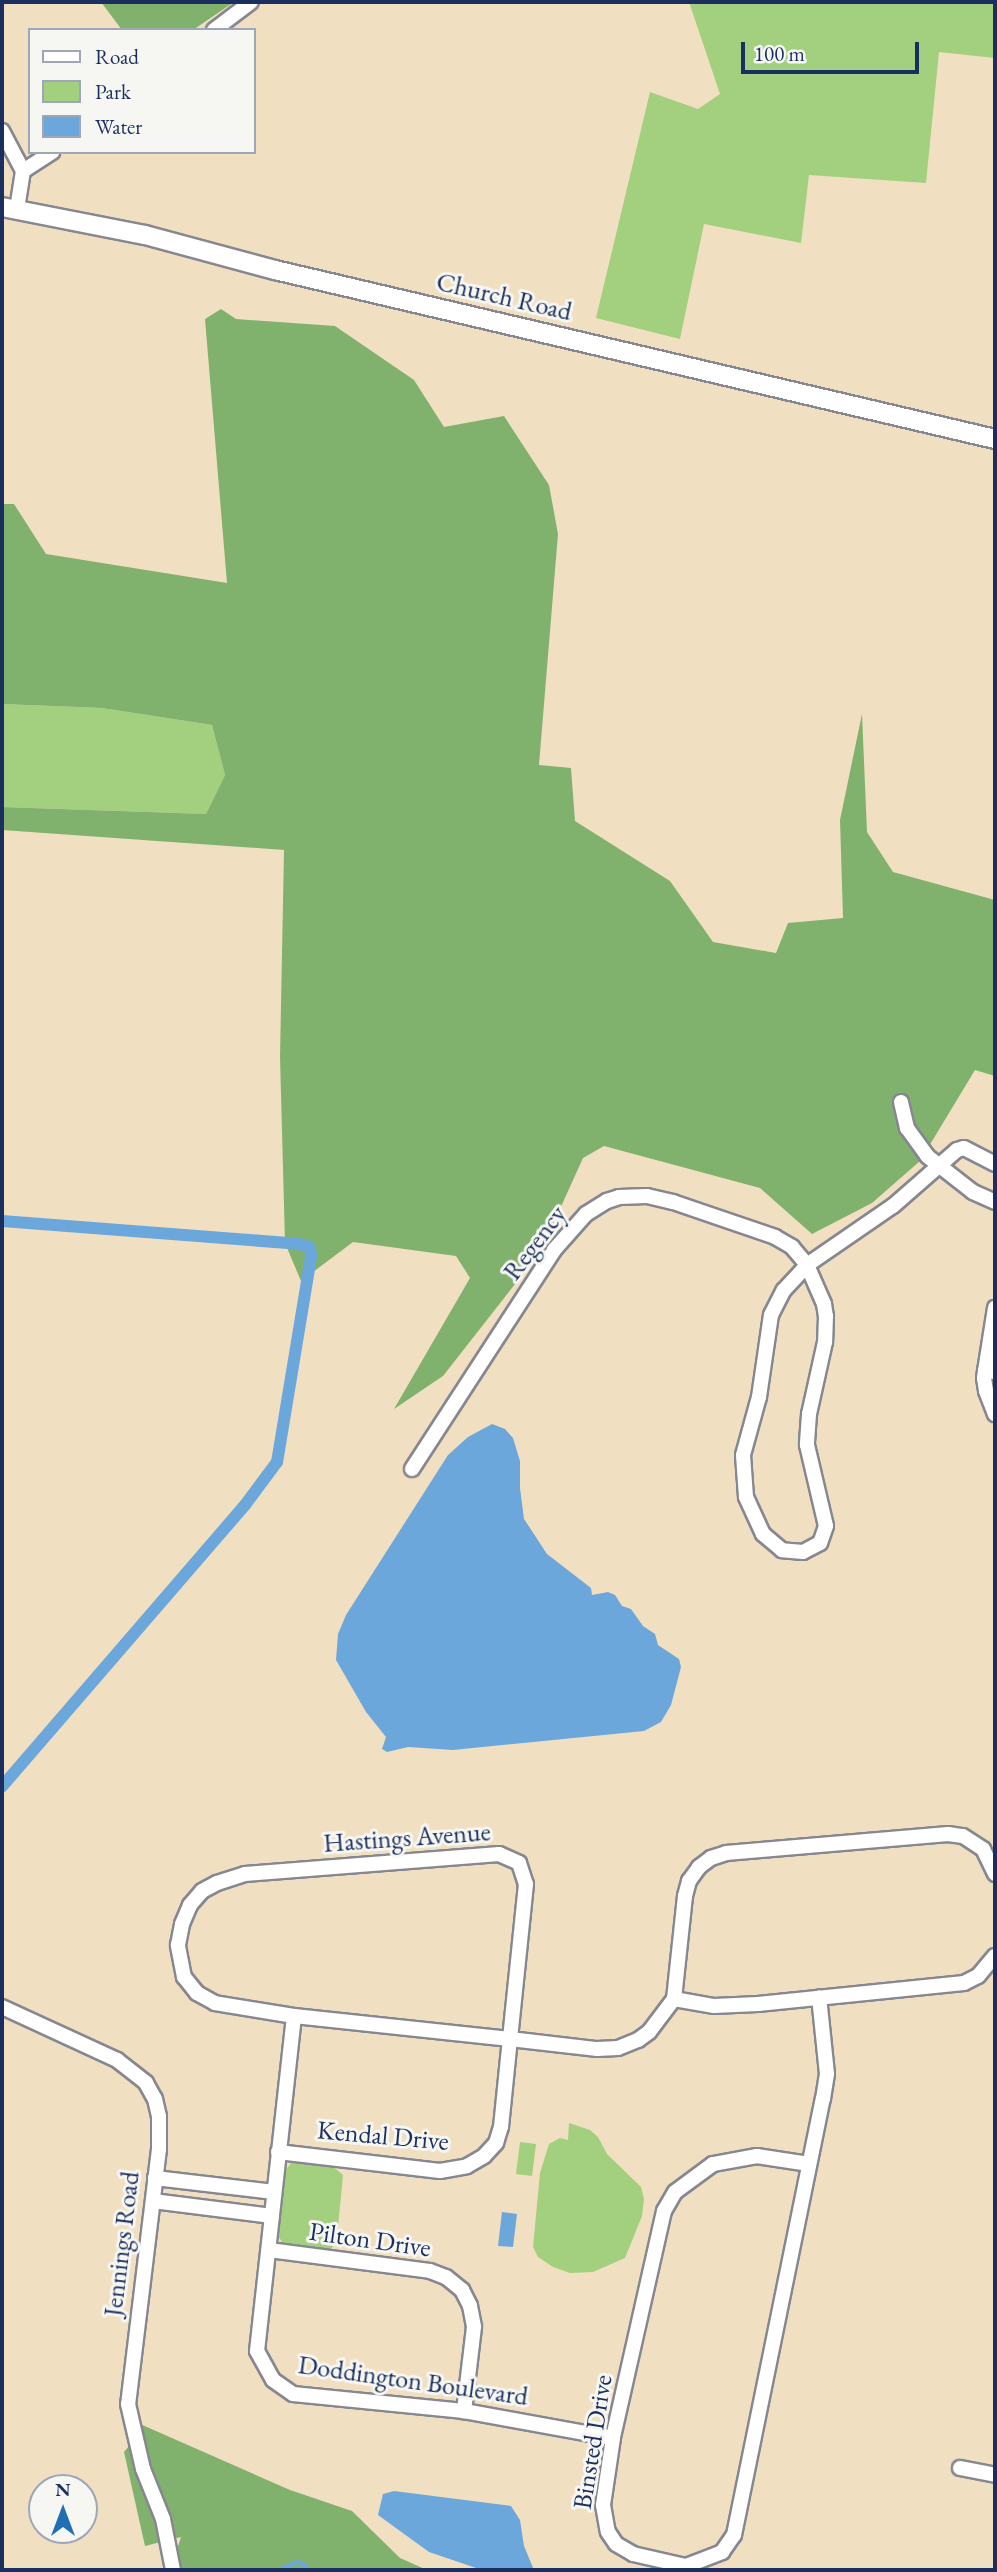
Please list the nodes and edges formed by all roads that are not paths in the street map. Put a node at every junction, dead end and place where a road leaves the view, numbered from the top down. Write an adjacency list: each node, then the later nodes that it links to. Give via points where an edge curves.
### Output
1 (251, 2): 2 (street)
2 (217, 28)
3 (2, 131): 5 (street)
4 (49, 154): 5 (street)
5 (23, 171): 6 (street)
6 (10, 209): 7 (main road, Church Road, via 145,236)
7 (995, 439)
8 (901, 1102): 9 (street, via 911,1138)
9 (938, 1164): 10 (street, via 964,1148); 11 (street, via 973,1192); 12 (street, via 893,1206)
10 (995, 1164)
11 (995, 1202)
12 (807, 1265): 12 (street, via 826,1316 807,1445 826,1526 820,1543 803,1552 782,1550 763,1534 746,1497 743,1462 761,1390 771,1315 784,1290); 16 (street, Regency, via 792,1247 775,1237 673,1202 647,1196 607,1202 586,1214 554,1250)
13 (995, 1307): 14 (street)
14 (990, 1371): 15 (street, via 986,1391)
15 (995, 1414)
16 (412, 1469)
17 (995, 1874): 20 (street, via 983,1849 963,1836 948,1834 711,1857 687,1888)
18 (995, 1956): 19 (street, via 978,1976 964,1983)
19 (819, 1997): 20 (street, via 714,2006); 25 (street, Binsted Drive, via 827,2074)
20 (674, 1999): 23 (street, via 649,2032 618,2048)
21 (2, 2007): 26 (street, Jennings Road, via 117,2060 146,2083 159,2116)
22 (294, 2016): 23 (street, Hastings Avenue); 23 (street, Hastings Avenue, via 215,2003 197,1993 184,1976 178,1945 181,1924 202,1891 245,1874 499,1854 519,1863 526,1884); 24 (street, Doddington Boulevard)
23 (510, 2039): 24 (street, Kendal Drive, via 496,2143 467,2165 440,2171)
24 (278, 2152): 27 (street, Doddington Boulevard)
25 (809, 2164): 32 (street, Binsted Drive, via 757,2156 713,2164 675,2192 664,2211); 32 (street, Binsted Drive, via 739,2522 722,2552 686,2566 646,2558 616,2544 603,2520)
26 (155, 2178): 27 (street); 28 (street, Jennings Road)
27 (274, 2192): 29 (street, Doddington Boulevard)
28 (153, 2201): 29 (street); 35 (street, Jennings Road, via 128,2404 143,2469 163,2519)
29 (272, 2216): 30 (street, Doddington Boulevard)
30 (269, 2250): 31 (street, Pilton Drive, via 430,2271 462,2290 474,2327); 31 (street, Doddington Boulevard, via 257,2351 273,2380 293,2394)
31 (464, 2412): 32 (street, Doddington Boulevard)
32 (613, 2438)
33 (960, 2468): 34 (street)
34 (995, 2475)
35 (173, 2570)

